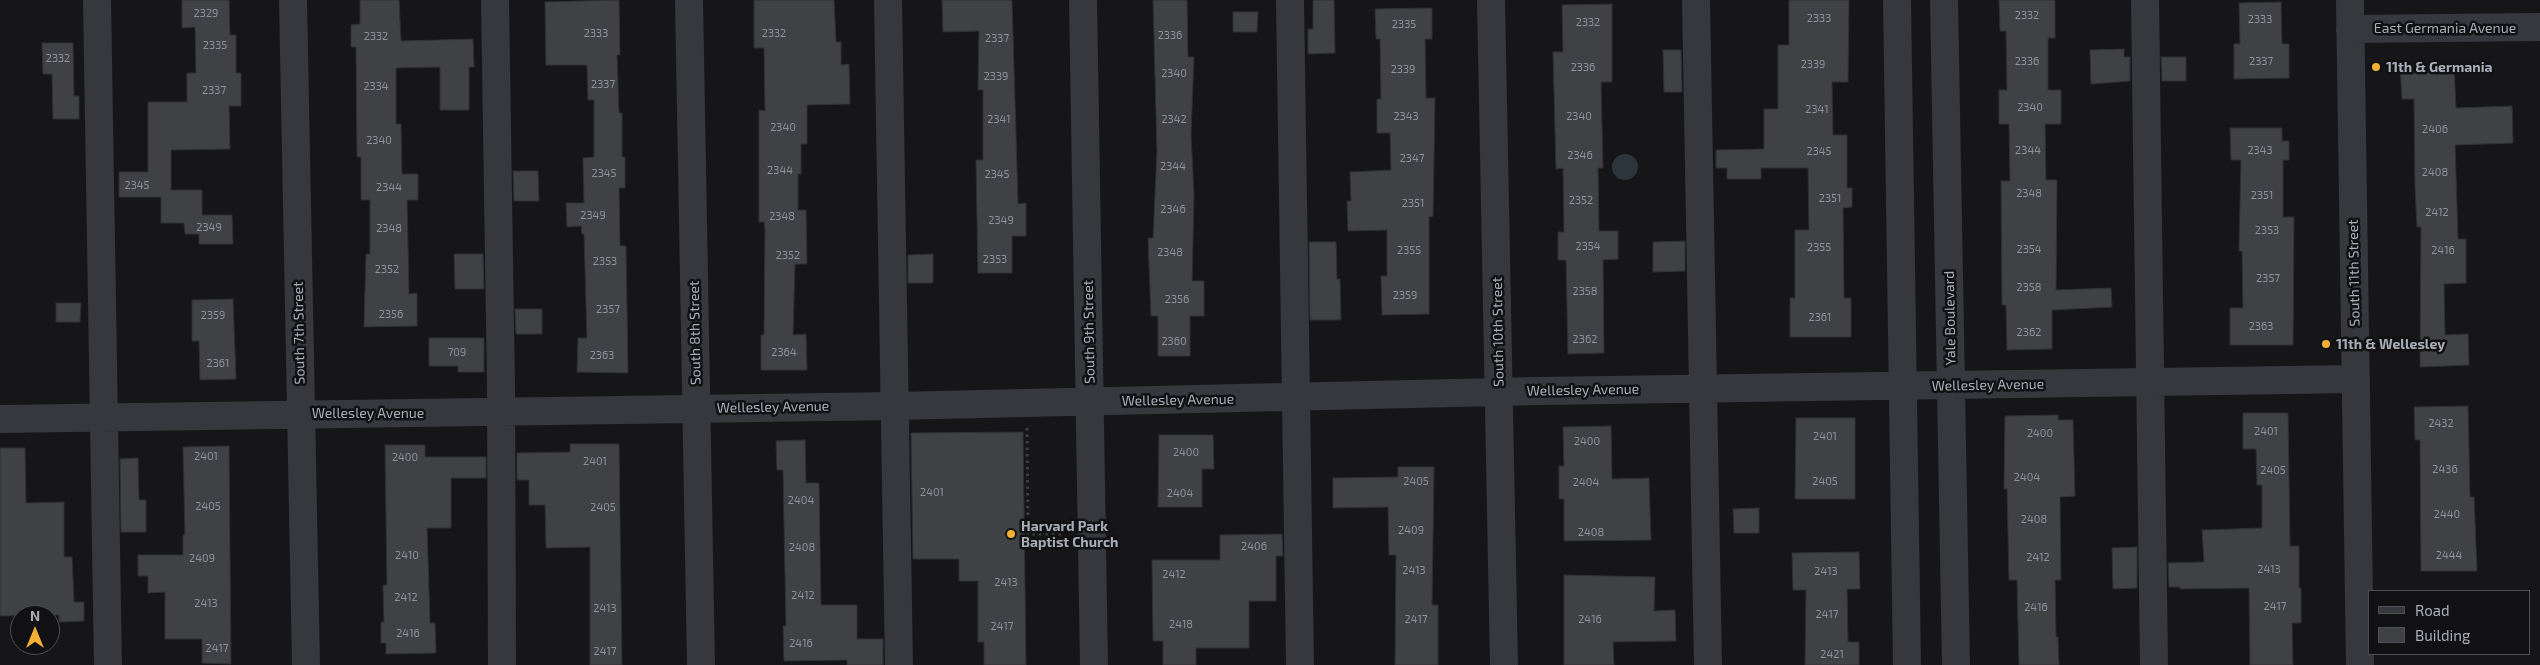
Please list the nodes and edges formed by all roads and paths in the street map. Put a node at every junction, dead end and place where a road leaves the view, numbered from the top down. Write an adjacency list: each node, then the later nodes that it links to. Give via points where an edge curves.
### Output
1 (97, 0): 28 (street)
2 (293, 0): 27 (street, South 7th Street)
3 (494, 0): 26 (street)
4 (689, 0): 25 (street, South 8th Street)
5 (888, 0): 24 (street)
6 (1083, 0): 23 (street, South 9th Street)
7 (1290, 0): 22 (street)
8 (1491, 0): 21 (street, South 10th Street)
9 (1696, 0): 20 (street)
10 (1897, 0): 19 (street)
11 (1944, 0): 18 (street, Yale Boulevard)
12 (2145, 0): 17 (street)
13 (2350, 0): 15 (street, South 11th Street)
14 (2540, 28): 15 (street, East Germania Avenue)
15 (2350, 29): 16 (street, South 11th Street)
16 (2356, 379): 17 (street, Wellesley Avenue); 44 (street, South 11th Street)
17 (2151, 382): 18 (street, Wellesley Avenue); 43 (street)
18 (1952, 385): 19 (street, Wellesley Avenue); 42 (street, Yale Boulevard)
19 (1904, 386): 20 (street, Wellesley Avenue); 41 (street)
20 (1702, 388): 21 (street, Wellesley Avenue); 40 (street)
21 (1499, 392): 22 (street, Wellesley Avenue); 39 (street, South 10th Street)
22 (1296, 397): 23 (street, Wellesley Avenue); 38 (street)
23 (1090, 402): 24 (street, Wellesley Avenue); 37 (street, South 9th Street)
24 (896, 406): 25 (street, Wellesley Avenue); 36 (street)
25 (696, 408): 26 (street, Wellesley Avenue); 35 (street, South 8th Street)
26 (500, 412): 27 (street, Wellesley Avenue); 34 (street)
27 (301, 413): 28 (street, Wellesley Avenue); 33 (street, South 7th Street)
28 (105, 417): 29 (street, Wellesley Avenue); 32 (street)
29 (0, 419)
30 (1027, 431): 31 (path, via 1028,534)
31 (1061, 534)
32 (108, 665)
33 (306, 665)
34 (502, 665)
35 (701, 665)
36 (899, 665)
37 (1094, 665)
38 (1300, 665)
39 (1504, 665)
40 (1708, 665)
41 (1907, 665)
42 (1956, 665)
43 (2154, 665)
44 (2360, 665)

